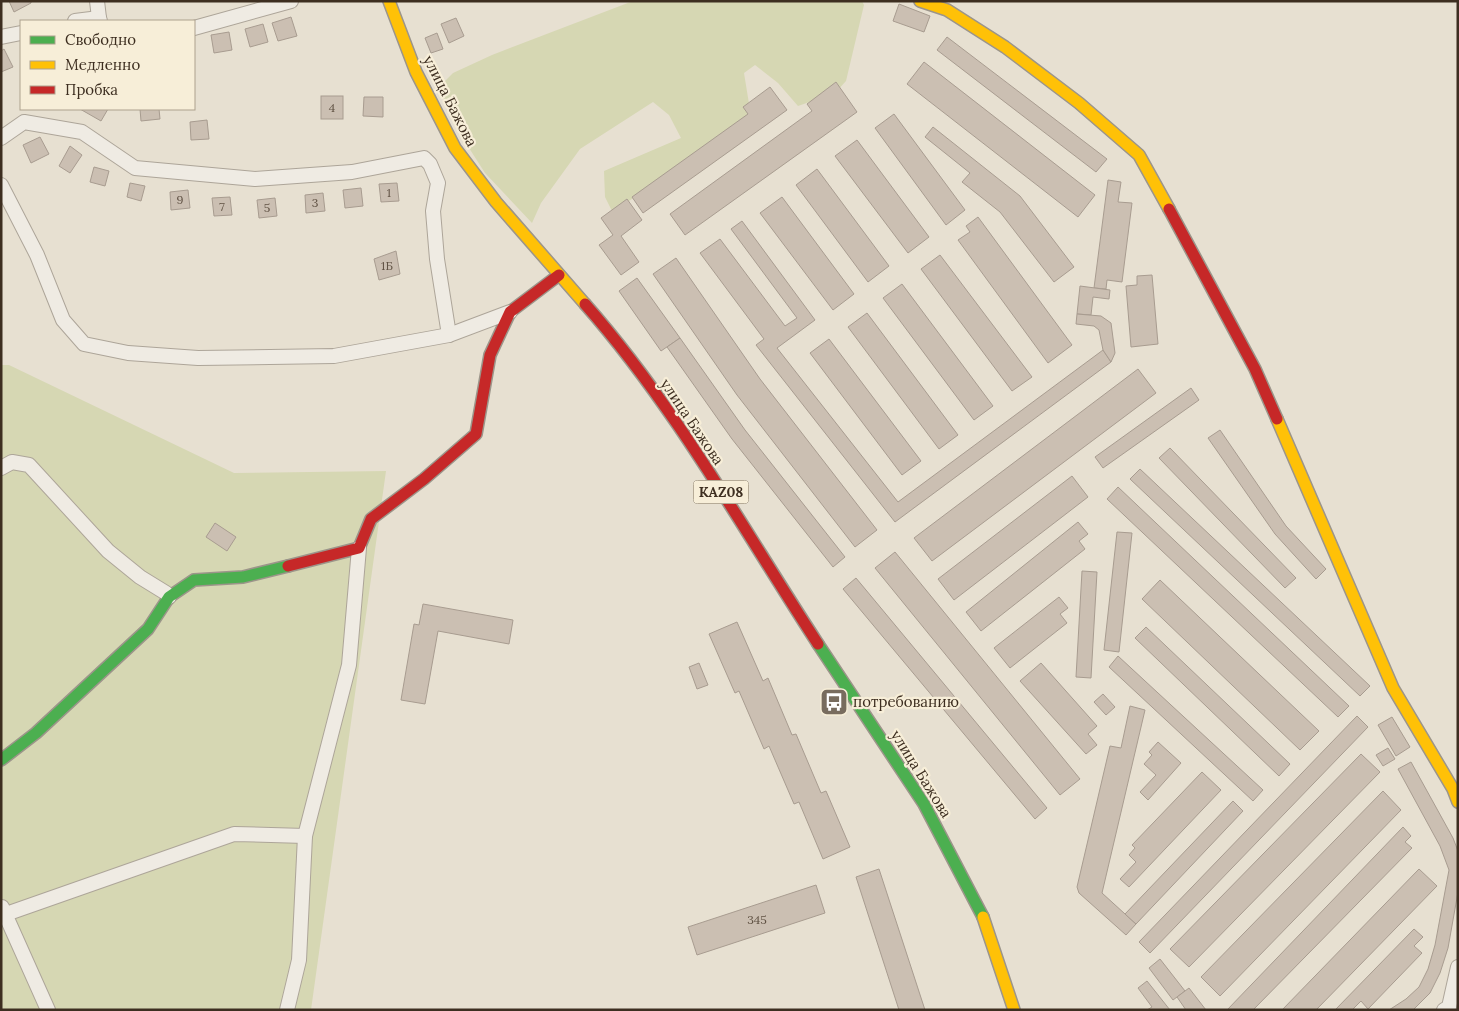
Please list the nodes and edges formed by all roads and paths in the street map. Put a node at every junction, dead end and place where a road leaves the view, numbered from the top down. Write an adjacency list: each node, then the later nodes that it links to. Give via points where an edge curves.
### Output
1 (97, 1): 7 (street)
2 (241, 1): 6 (street)
3 (291, 1): 6 (street)
4 (389, 1): 13 (main road, улица Бажова / KAZ08, via 416,72 455,148)
5 (920, 1): 20 (main road, via 947,10 1005,47 1079,103 1139,155 1255,369 1393,688 1453,788)
6 (248, 14): 8 (street)
7 (100, 19)
8 (195, 28)
9 (20, 33): 10 (street)
10 (1, 37)
11 (1, 138): 15 (street, via 24,122 82,132 135,168 255,179 352,172 424,158 438,183 433,211 437,259)
12 (1, 185): 15 (street, via 37,255 63,320 84,344 128,353 198,358 334,356)
13 (559, 275): 14 (main road); 26 (main road, улица Бажова / KAZ08, via 602,323 701,460 924,804 981,909)
14 (510, 312): 15 (street); 17 (main road, via 490,355 476,434 371,520)
15 (450, 335)
16 (1, 468): 18 (street, via 12,462 29,465 108,551)
17 (359, 548): 18 (main road, via 242,577 194,580); 21 (street, via 349,665)
18 (168, 597): 19 (main road, via 148,629 36,733)
19 (1, 760)
20 (1458, 802)
21 (305, 836): 22 (street, via 234,834); 25 (street, via 299,960)
22 (4, 910): 24 (street)
23 (1458, 967): 27 (street, via 1449,1007)
24 (48, 1010)
25 (287, 1010)
26 (1014, 1010)
27 (1444, 1010)

